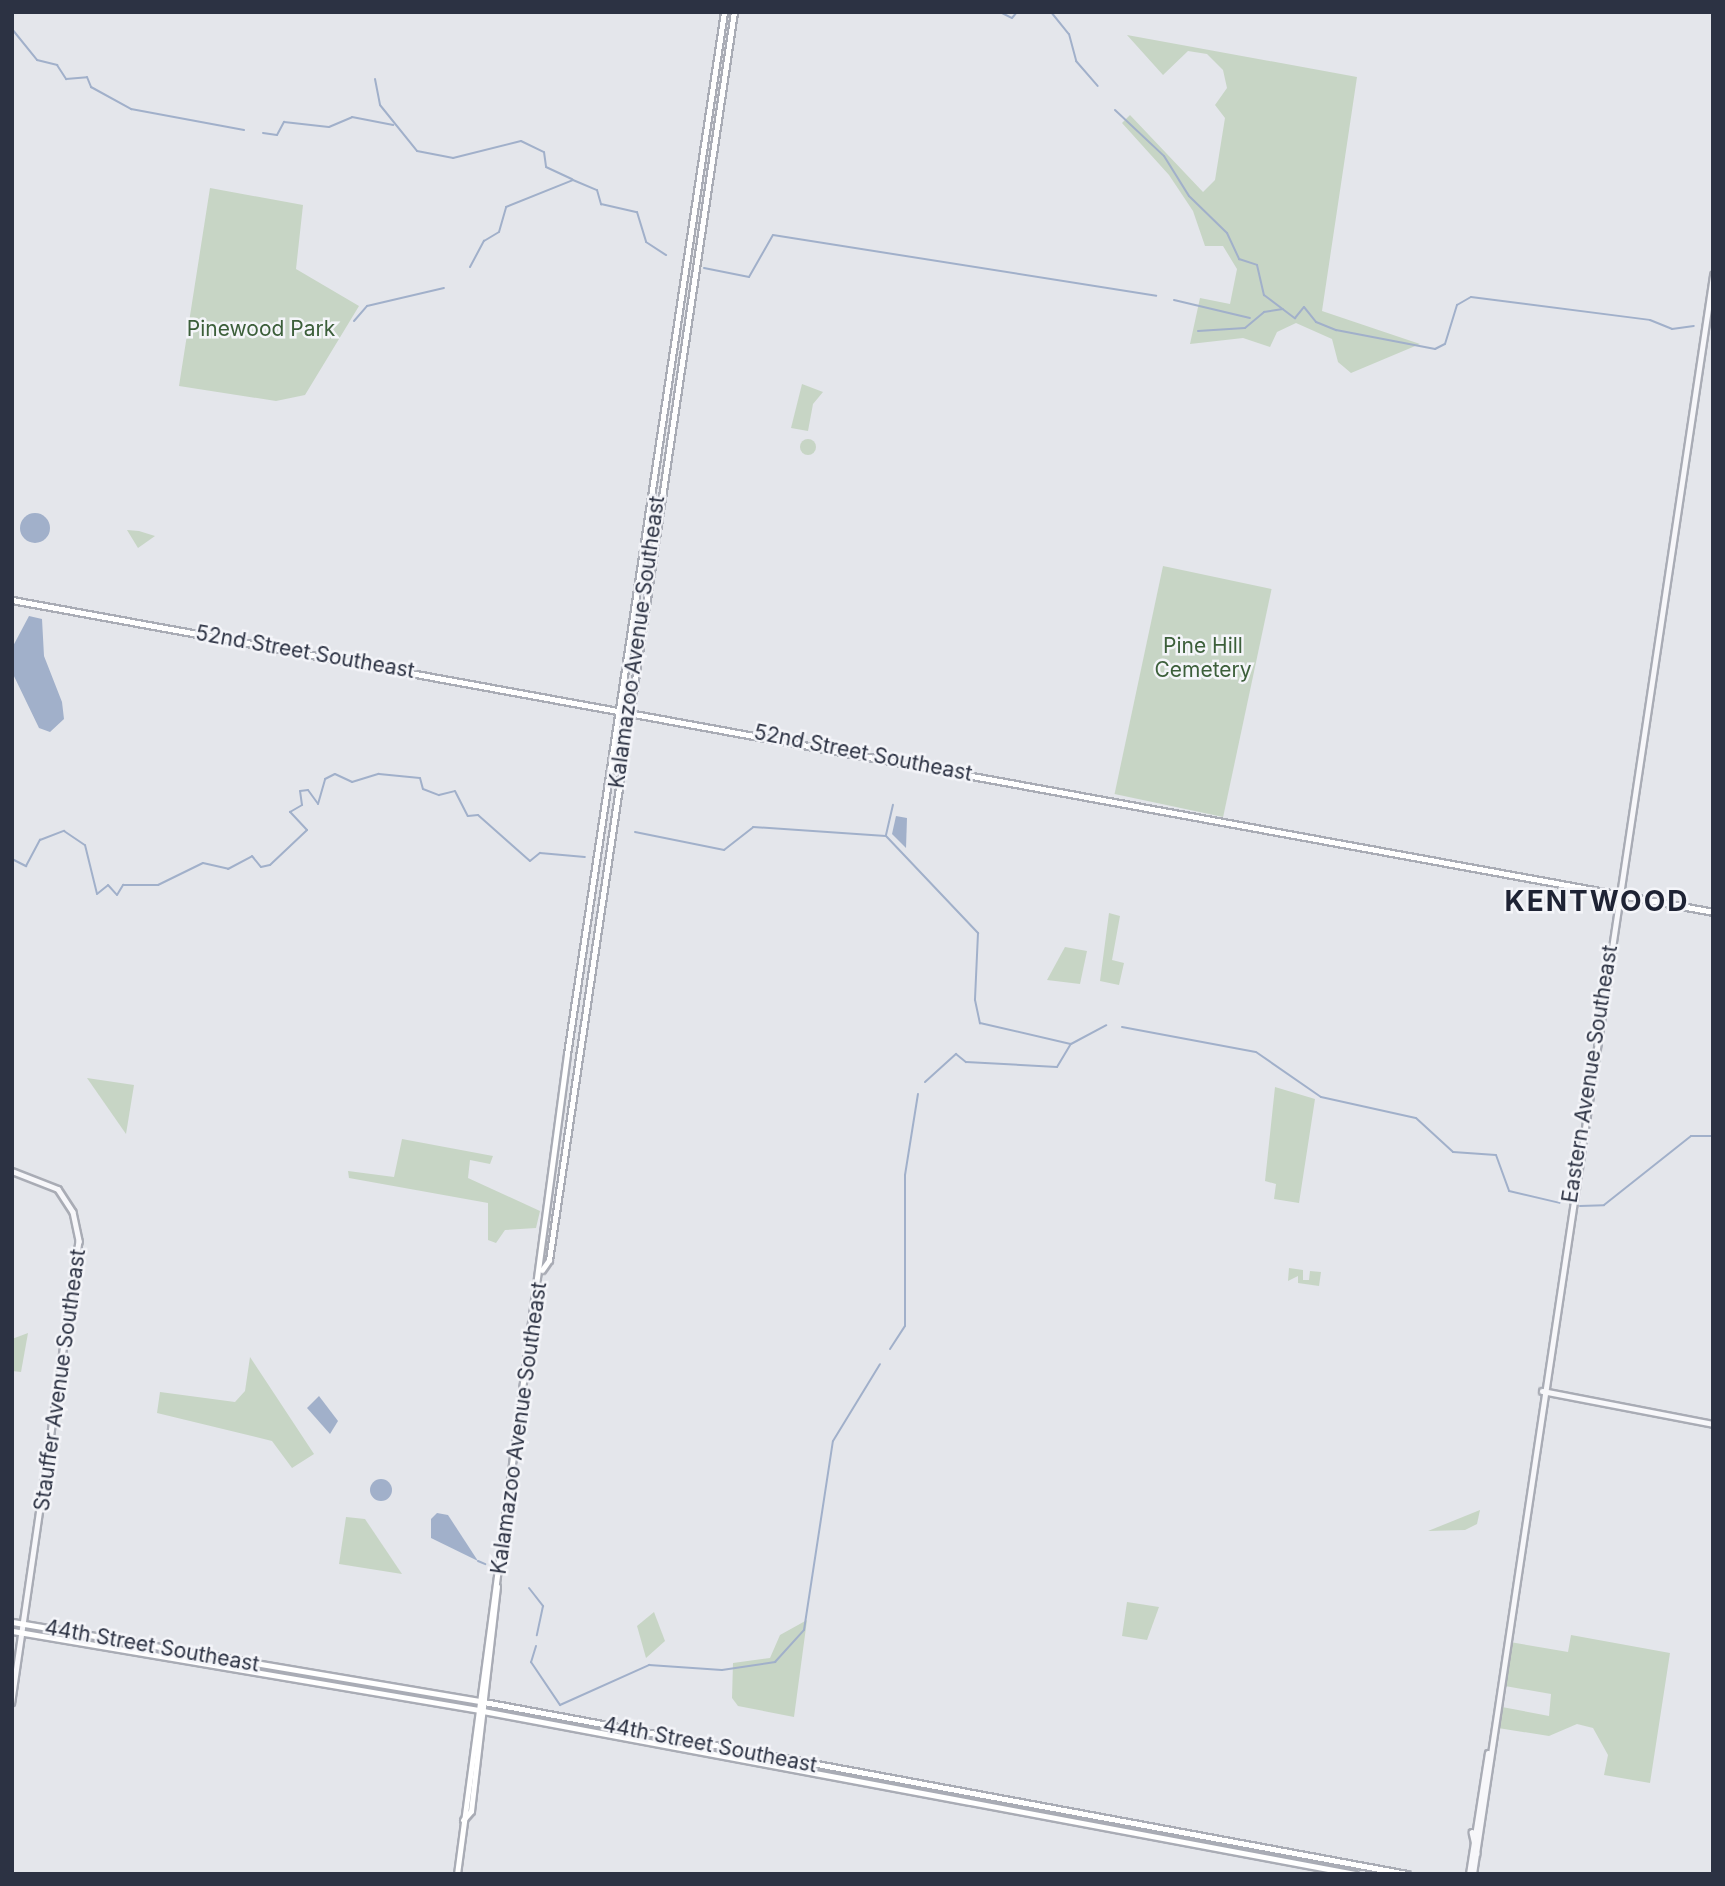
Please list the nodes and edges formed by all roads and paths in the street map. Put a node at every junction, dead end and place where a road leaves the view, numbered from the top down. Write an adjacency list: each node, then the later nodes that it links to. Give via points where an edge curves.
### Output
1 (724, 12): 3 (main road, Kalamazoo Avenue Southeast)
2 (734, 12): 5 (main road, Kalamazoo Avenue Southeast)
3 (685, 255): 5 (main road, via 691,260); 6 (main road, Kalamazoo Avenue Southeast)
4 (1713, 275): 23 (street, Eastern Avenue Southeast)
5 (687, 300): 7 (main road, Kalamazoo Avenue Southeast)
6 (672, 341): 7 (main road, via 667,395); 8 (main road, Kalamazoo Avenue Southeast)
7 (672, 401): 9 (main road, Kalamazoo Avenue Southeast)
8 (660, 413): 9 (main road); 10 (main road, Kalamazoo Avenue Southeast)
9 (664, 454): 11 (main road, Kalamazoo Avenue Southeast)
10 (650, 486): 11 (main road, via 648,519); 12 (main road, Kalamazoo Avenue Southeast)
11 (654, 522): 13 (main road, Kalamazoo Avenue Southeast)
12 (641, 543): 13 (main road); 14 (main road, Kalamazoo Avenue Southeast)
13 (646, 578): 16 (main road, Kalamazoo Avenue Southeast)
14 (634, 592): 16 (main road, via 640,597); 17 (main road, Kalamazoo Avenue Southeast)
15 (12, 600): 17 (main road, 52nd Street Southeast)
16 (631, 684): 18 (main road, Kalamazoo Avenue Southeast)
17 (618, 707): 18 (main road, 52nd Street Southeast); 19 (main road, Kalamazoo Avenue Southeast)
18 (627, 709): 20 (main road, Kalamazoo Avenue Southeast); 23 (main road, 52nd Street Southeast)
19 (601, 820): 20 (main road, via 603,836); 21 (main road, Kalamazoo Avenue Southeast)
20 (609, 838): 22 (main road, Kalamazoo Avenue Southeast)
21 (597, 848): 22 (main road); 25 (main road, Kalamazoo Avenue Southeast)
22 (604, 870): 26 (main road, Kalamazoo Avenue Southeast)
23 (1618, 894): 24 (main road, 52nd Street Southeast); 33 (street, Eastern Avenue Southeast)
24 (1713, 912)
25 (582, 950): 26 (main road); 27 (main road, Kalamazoo Avenue Southeast)
26 (591, 959): 28 (main road, Kalamazoo Avenue Southeast)
27 (567, 1055): 28 (main road, via 573,1063); 29 (main road, Kalamazoo Avenue Southeast)
28 (571, 1101): 30 (main road, Kalamazoo Avenue Southeast)
29 (559, 1118): 30 (main road, via 557,1151); 32 (main road, Kalamazoo Avenue Southeast)
30 (563, 1158): 32 (main road, Kalamazoo Avenue Southeast, via 549,1260)
31 (12, 1171): 39 (street, Stauffer Avenue Southeast, via 58,1189 73,1212 79,1241)
32 (542, 1270): 35 (main road, Kalamazoo Avenue Southeast)
33 (1541, 1391): 34 (street); 62 (street, Eastern Avenue Southeast)
34 (1713, 1424)
35 (496, 1586): 36 (main road, Kalamazoo Avenue Southeast); 38 (main road, Kalamazoo Avenue Southeast)
36 (488, 1610): 38 (main road); 50 (main road, Kalamazoo Avenue Southeast)
37 (12, 1622): 39 (main road, 44th Street Southeast)
38 (496, 1624): 52 (main road, Kalamazoo Avenue Southeast)
39 (27, 1625): 41 (street, Stauffer Avenue Southeast); 42 (main road, 44th Street Southeast)
40 (12, 1632): 41 (main road, 44th Street Southeast)
41 (25, 1634): 43 (main road, 44th Street Southeast); 51 (street, Stauffer Avenue Southeast)
42 (134, 1643): 43 (main road); 44 (main road, 44th Street Southeast)
43 (101, 1647): 45 (main road, 44th Street Southeast)
44 (198, 1654): 45 (main road); 46 (main road, 44th Street Southeast)
45 (184, 1661): 48 (main road, 44th Street Southeast)
46 (317, 1674): 47 (main road, 44th Street Southeast); 48 (main road)
47 (344, 1678): 49 (main road); 50 (main road, 44th Street Southeast)
48 (300, 1680): 49 (main road, 44th Street Southeast)
49 (330, 1685): 53 (main road, 44th Street Southeast)
50 (476, 1700): 52 (main road, 44th Street Southeast); 53 (main road, Kalamazoo Avenue Southeast)
51 (12, 1702)
52 (484, 1702): 54 (main road, Kalamazoo Avenue Southeast); 55 (main road, 44th Street Southeast)
53 (475, 1710): 54 (main road, 44th Street Southeast); 69 (main road, Kalamazoo Avenue Southeast)
54 (483, 1711): 56 (main road, 44th Street Southeast); 71 (main road, Kalamazoo Avenue Southeast)
55 (578, 1720): 56 (main road); 57 (main road, 44th Street Southeast)
56 (566, 1727): 59 (main road, 44th Street Southeast)
57 (636, 1731): 58 (main road, 44th Street Southeast); 59 (main road)
58 (651, 1734): 60 (main road); 61 (main road, 44th Street Southeast)
59 (622, 1738): 60 (main road, 44th Street Southeast)
60 (638, 1741): 63 (main road, 44th Street Southeast)
61 (727, 1748): 63 (main road); 64 (main road, 44th Street Southeast)
62 (1489, 1749): 76 (street, Eastern Avenue Southeast); 80 (street, Eastern Avenue Southeast)
63 (715, 1755): 66 (main road, 44th Street Southeast)
64 (817, 1765): 65 (main road, 44th Street Southeast); 66 (main road)
65 (846, 1770): 67 (main road); 68 (main road, 44th Street Southeast)
66 (800, 1771): 67 (main road, 44th Street Southeast)
67 (833, 1778): 70 (main road, 44th Street Southeast)
68 (923, 1785): 70 (main road); 73 (main road, 44th Street Southeast)
69 (463, 1791): 71 (main road); 72 (main road, Kalamazoo Avenue Southeast)
70 (908, 1791): 74 (main road, 44th Street Southeast)
71 (472, 1803): 72 (main road, Kalamazoo Avenue Southeast)
72 (463, 1820): 82 (main road, Kalamazoo Avenue Southeast)
73 (1126, 1822): 74 (main road); 75 (main road, 44th Street Southeast)
74 (1109, 1829): 77 (main road, 44th Street Southeast)
75 (1172, 1831): 77 (main road); 78 (main road, 44th Street Southeast)
76 (1472, 1832): 80 (street); 85 (street, Eastern Avenue Southeast)
77 (1160, 1838): 79 (main road, 44th Street Southeast)
78 (1280, 1850): 79 (main road); 81 (main road, 44th Street Southeast)
79 (1261, 1857): 83 (main road, 44th Street Southeast)
80 (1478, 1857): 85 (street, Eastern Avenue Southeast)
81 (1404, 1873): 84 (main road)
82 (457, 1874)
83 (1355, 1874)
84 (1390, 1874)
85 (1471, 1874)

